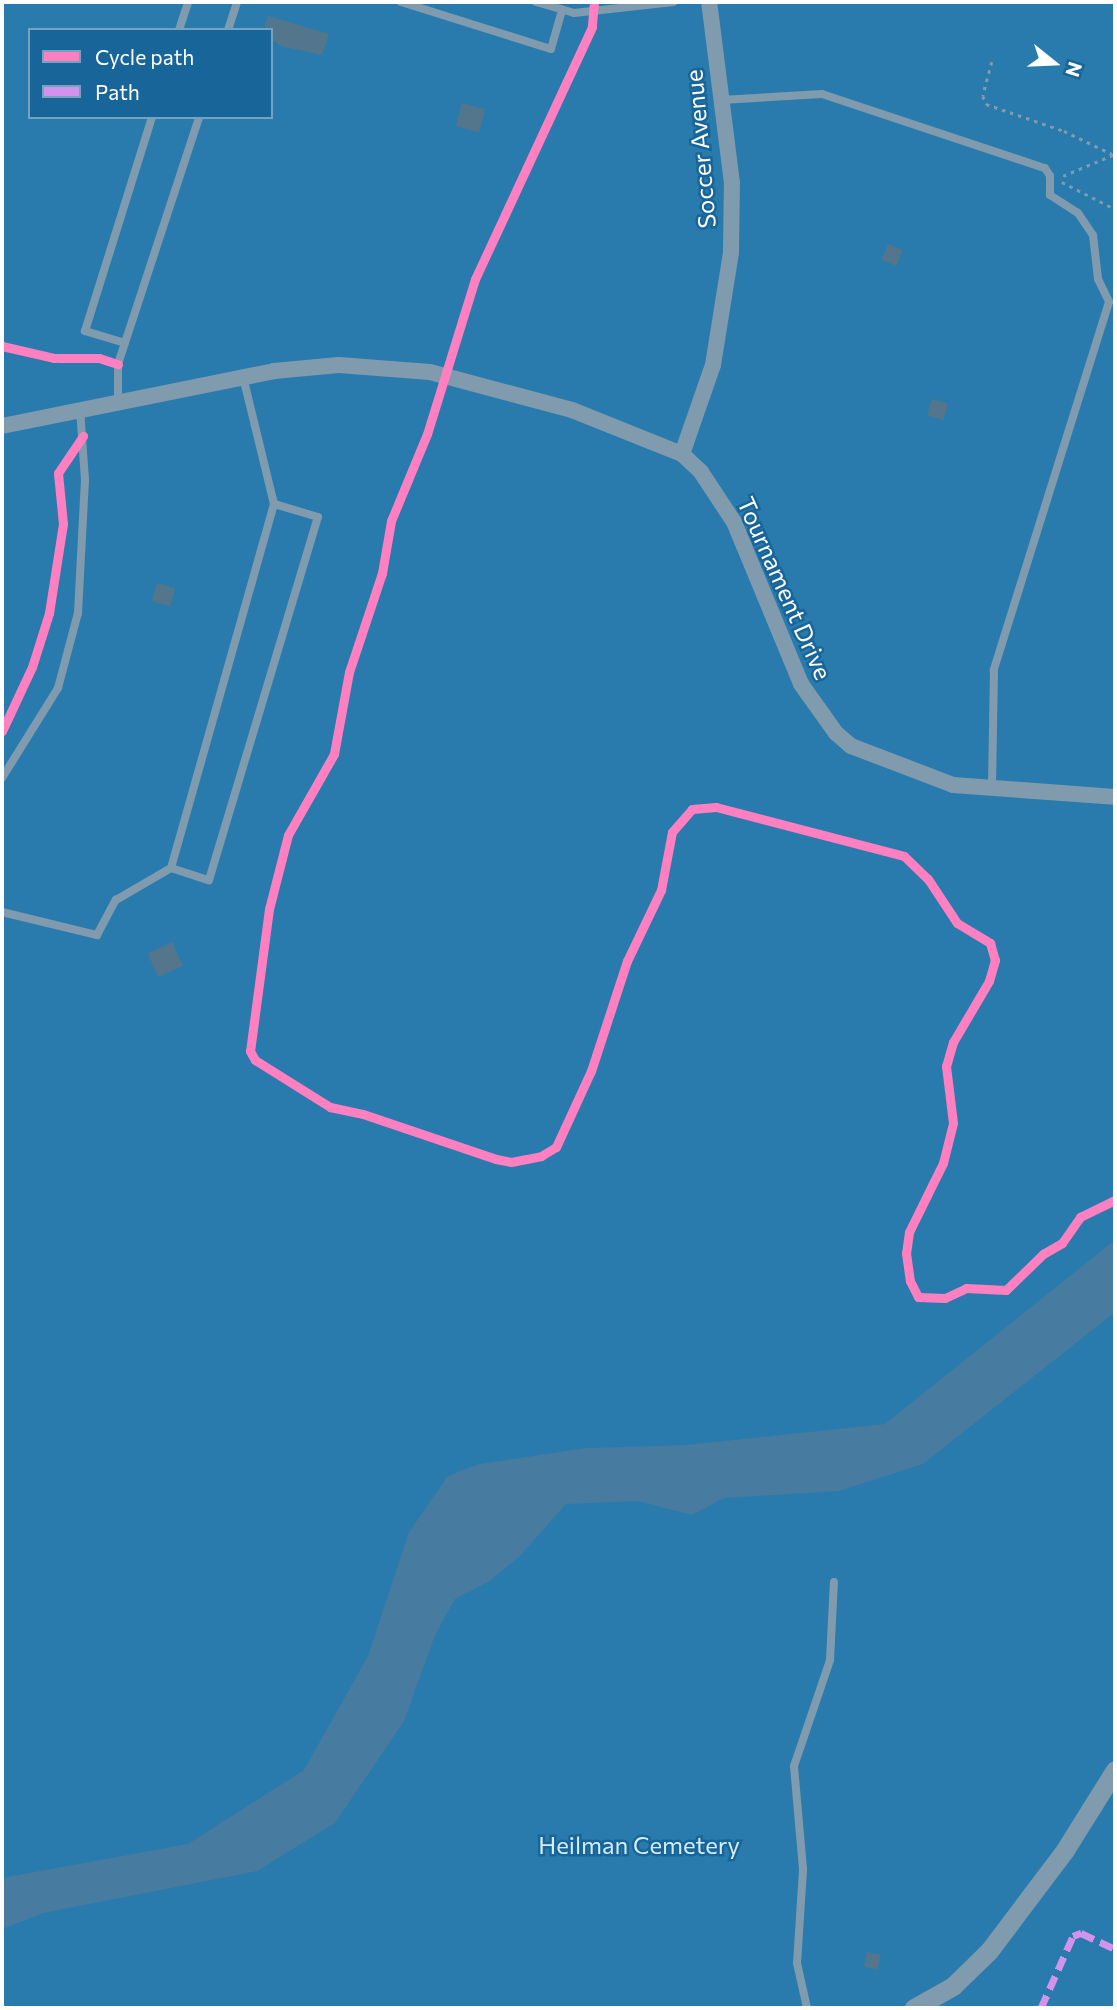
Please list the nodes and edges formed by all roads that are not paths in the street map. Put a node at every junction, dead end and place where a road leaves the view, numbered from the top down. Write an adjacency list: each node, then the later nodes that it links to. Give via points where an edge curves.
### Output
1 (188, 2): 8 (lane)
2 (237, 2): 9 (lane)
3 (401, 2): 7 (lane, via 551,49)
4 (536, 2): 7 (lane)
5 (673, 2): 7 (lane, via 592,13)
6 (709, 2): 10 (street, Soccer Avenue)
7 (562, 10)
8 (180, 28)
9 (229, 28)
10 (721, 100): 18 (street, Soccer Avenue, via 732,183 728,286 713,365); 21 (lane, via 822,94 1045,168 1050,195 1078,213 1093,236 1099,283 1109,302 994,670)
11 (151, 119): 13 (lane, via 85,331)
12 (198, 119): 13 (lane)
13 (125, 342): 15 (lane, via 116,382)
14 (243, 377): 15 (street, Tournament Drive); 18 (street, Tournament Drive, via 339,365 430,372 572,410); 19 (lane)
15 (118, 402): 16 (street, Tournament Drive)
16 (80, 409): 17 (street, Tournament Drive); 20 (lane, via 85,480 78,613 58,688)
17 (2, 426)
18 (682, 454): 21 (street, Tournament Drive, via 701,472 734,522 778,638 808,696 836,733 881,759 953,785)
19 (274, 504): 23 (lane); 23 (lane, via 318,517 209,880)
20 (2, 778)
21 (992, 789): 22 (street, Tournament Drive)
22 (1115, 797)
23 (171, 868): 24 (lane, via 116,900 97,935)
24 (2, 912)
25 (834, 1582): 27 (lane, via 830,1660 794,1766 803,1869 797,1963)
26 (1115, 1770): 28 (street, via 1065,1850 989,1951 953,1986)
27 (807, 2008)
28 (914, 2008)

